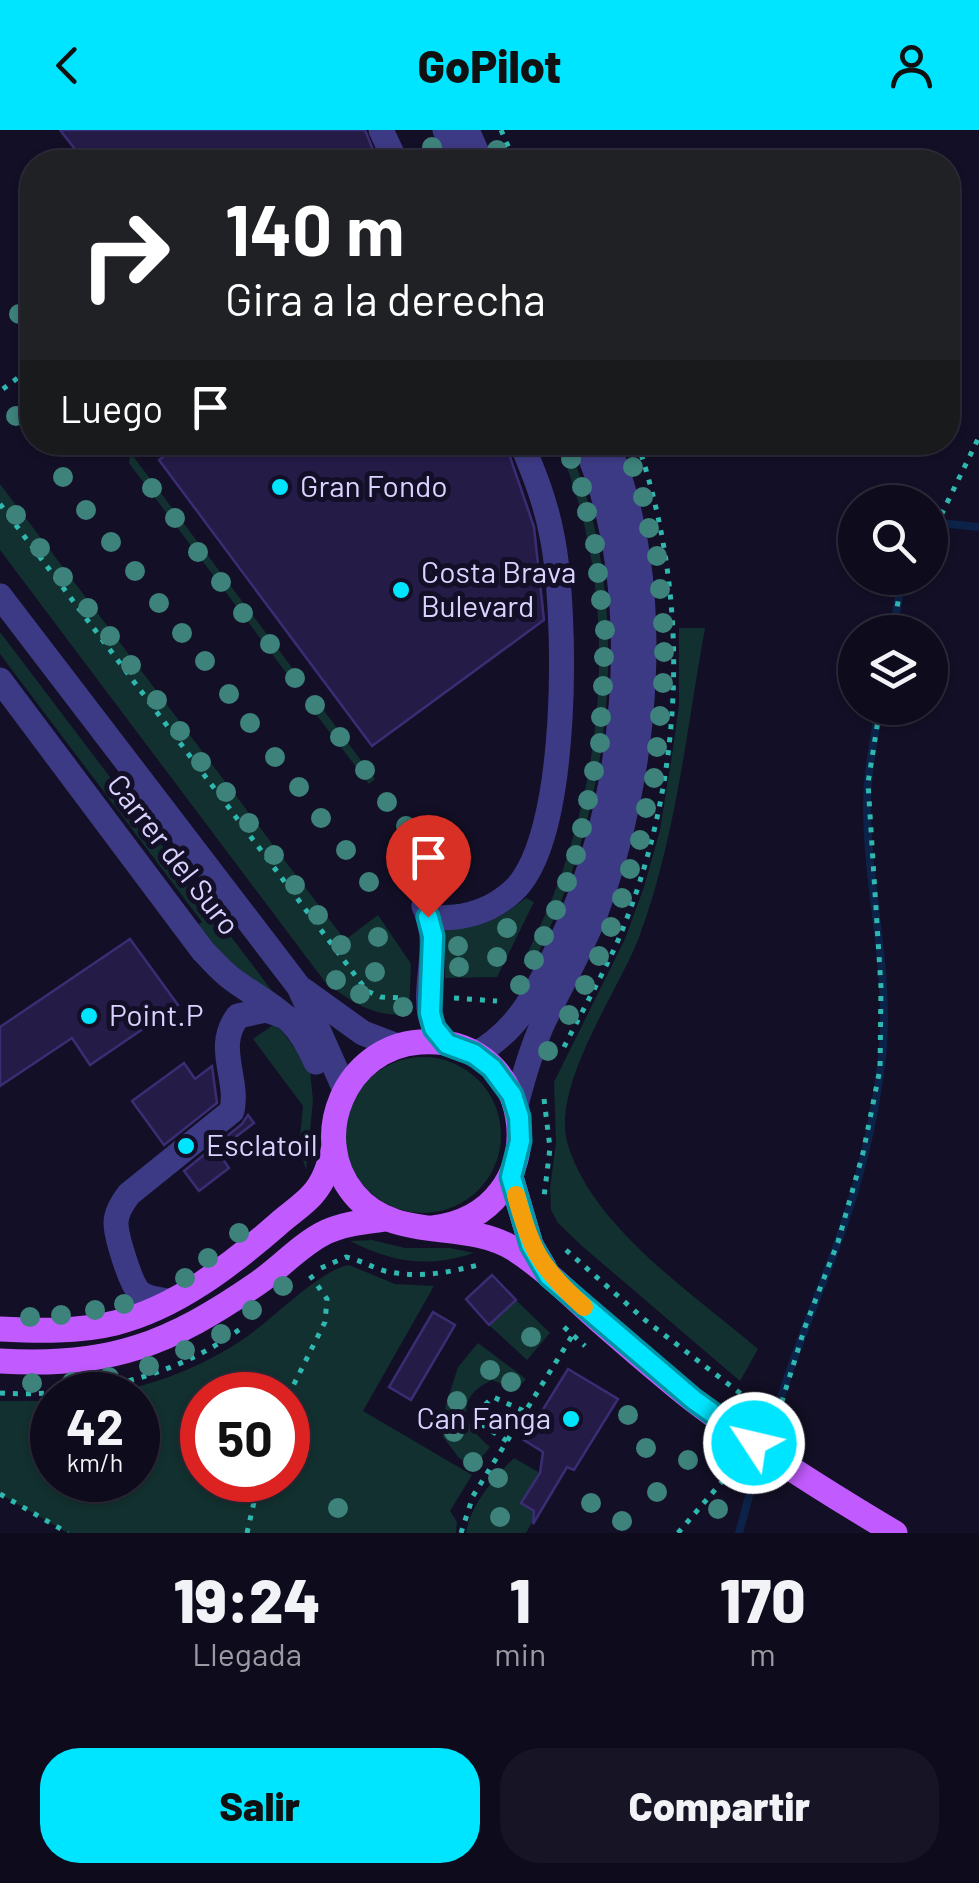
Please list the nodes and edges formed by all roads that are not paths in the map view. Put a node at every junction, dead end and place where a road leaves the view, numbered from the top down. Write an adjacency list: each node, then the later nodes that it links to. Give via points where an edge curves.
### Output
1 (526, 455): 8 (street, via 546,508 560,588 562,708 551,794 532,861 512,892 456,918 425,909 433,936 434,1028)
2 (588, 455): 10 (street, via 612,533 620,602 621,697 610,782 578,904 536,993 496,1042)
3 (611, 455): 12 (street, via 637,566 642,666 636,749 596,910 542,1026)
4 (0, 596): 6 (street)
5 (0, 680): 7 (street, Carrer del Suro, via 203,951)
6 (299, 987): 9 (street, via 363,1033); 11 (street)
7 (289, 1018): 11 (street, Carrer del Suro); 18 (street, via 266,1010 238,1016 226,1039 236,1091 232,1110 120,1205 116,1222 132,1280 148,1298)
8 (447, 1044): 9 (main road); 10 (main road)
9 (397, 1046): 11 (main road, via 367,1063)
10 (474, 1054): 12 (main road, via 500,1076)
11 (341, 1098): 13 (main road)
12 (516, 1105): 14 (main road, via 520,1141)
13 (334, 1147): 15 (main road, via 355,1195); 18 (main road, via 314,1194 240,1257)
14 (511, 1177): 16 (main road, via 479,1213); 17 (main road, via 531,1245)
15 (386, 1219): 16 (main road); 20 (main road, via 328,1231 165,1339 78,1360)
16 (434, 1228): 17 (main road, via 486,1236)
17 (549, 1276): 21 (main road, via 694,1400)
18 (169, 1301): 19 (main road, via 115,1323)
19 (0, 1329)
20 (0, 1360)
21 (895, 1533)

